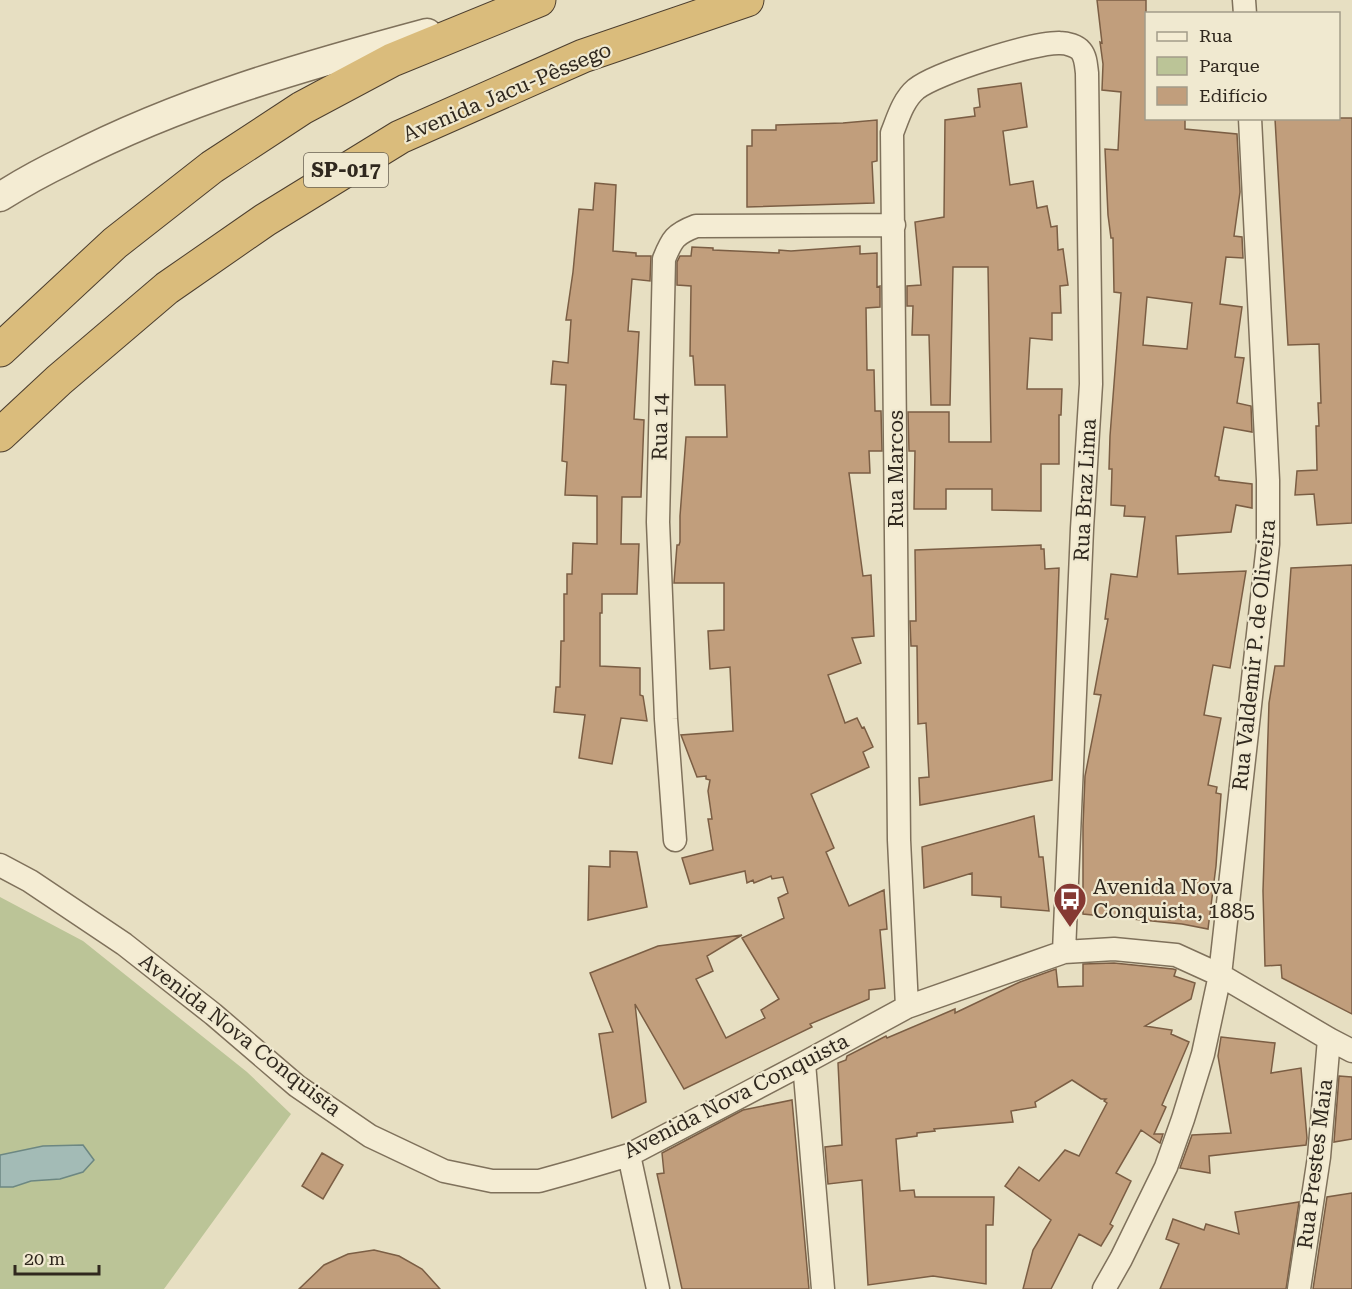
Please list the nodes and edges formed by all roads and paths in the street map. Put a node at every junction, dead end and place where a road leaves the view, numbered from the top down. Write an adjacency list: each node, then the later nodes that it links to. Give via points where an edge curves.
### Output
1 (747, 0): 8 (highway, Avenida Jacu-Pêssego / SP-017, via 582,56 400,137 266,220 167,288)
2 (529, 4): 5 (street, via 323,61 184,107 105,140); 7 (highway, via 392,60 302,108 212,167 115,243)
3 (1060, 43): 6 (street, Rua Marcos, via 1035,45 961,69 916,89 902,106 892,133); 11 (street, Rua Braz Lima, via 1081,51 1087,73 1091,384)
4 (1250, 120): 12 (street, Rua Valdemir P. de Oliveira, via 1268,544)
5 (0, 197)
6 (894, 225): 9 (street, Rua 14, via 696,226 682,231 664,259 658,522); 13 (street, Rua Marcos, via 899,840)
7 (0, 350)
8 (0, 435)
9 (675, 840)
10 (0, 865): 17 (street, Avenida Nova Conquista, via 123,944 297,1086 370,1136 444,1171 492,1181 539,1180)
11 (1064, 952): 12 (street, Avenida Nova Conquista, via 1114,949 1176,955); 13 (street, Avenida Nova Conquista)
12 (1220, 975): 14 (street, Avenida Nova Conquista); 20 (street, Rua Valdemir P. de Oliveira, via 1184,1119 1166,1167)
13 (907, 1007): 16 (street, Avenida Nova Conquista)
14 (1329, 1039): 15 (street, Avenida Nova Conquista); 21 (street, Rua Prestes Maia, via 1318,1157)
15 (1352, 1051)
16 (804, 1064): 17 (street, Avenida Nova Conquista); 19 (street)
17 (629, 1155): 18 (street)
18 (658, 1289)
19 (823, 1289)
20 (1104, 1289)
21 (1299, 1289)

